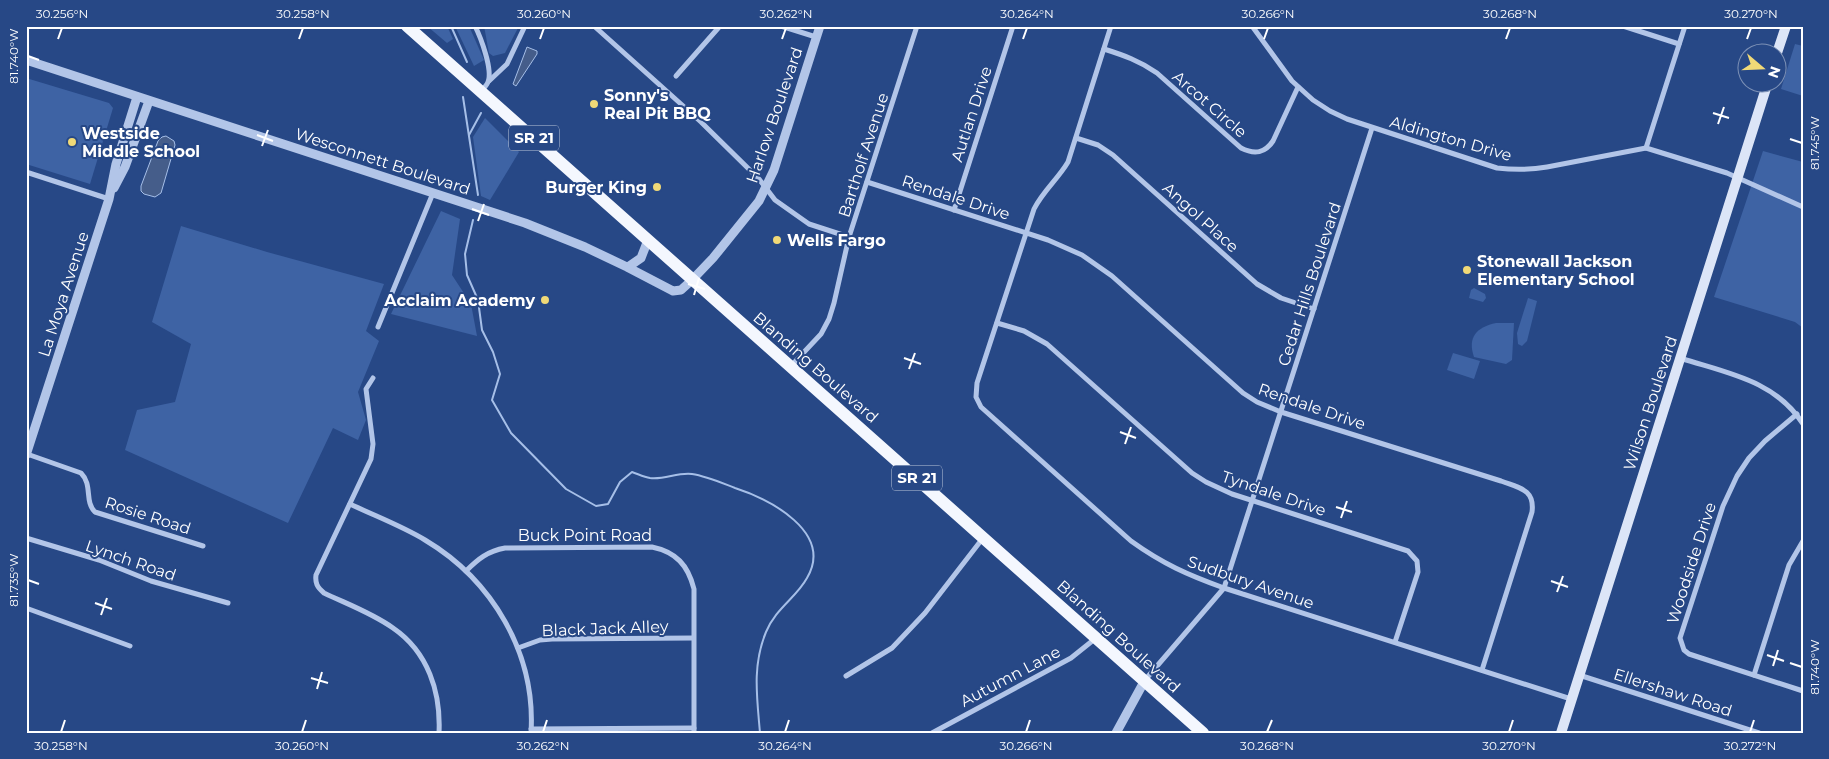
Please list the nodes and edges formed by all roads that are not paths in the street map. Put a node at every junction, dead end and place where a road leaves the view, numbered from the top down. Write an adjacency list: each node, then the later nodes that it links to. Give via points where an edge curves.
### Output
1 (407, 26): 23 (main road, Blanding Boulevard / SR 21)
2 (475, 26): 21 (street, via 484,45)
3 (525, 26): 21 (street, via 507,64)
4 (594, 26): 33 (street, via 702,122)
5 (720, 26): 20 (street)
6 (782, 26): 15 (street)
7 (820, 26): 15 (street, Harlow Boulevard)
8 (917, 26): 32 (street, Bartholf Avenue)
9 (1013, 26): 37 (street, Autlan Drive)
10 (1111, 26): 18 (street)
11 (1252, 26): 22 (street, Aldington Drive)
12 (1623, 26): 17 (street)
13 (1685, 26): 17 (street)
14 (1786, 26): 16 (main road)
15 (816, 37): 33 (street, Harlow Boulevard)
16 (1781, 42)
17 (1679, 44): 29 (street)
18 (1104, 49): 22 (street, Arcot Circle, via 1130,58 1157,73 1242,148 1254,153 1262,152 1273,141); 28 (street)
19 (26, 60): 25 (street, Wesconnett Boulevard)
20 (676, 76)
21 (489, 81): 23 (street)
22 (1298, 87): 27 (street, Aldington Drive, via 1330,111)
23 (480, 92): 40 (main road, Blanding Boulevard / SR 21)
24 (1765, 92): 31 (main road, Wilson Boulevard)
25 (137, 97): 26 (street, Wesconnett Boulevard); 35 (street, La Moya Avenue, via 116,164)
26 (149, 101): 34 (street, Wesconnett Boulevard); 35 (street, La Moya Avenue, via 125,167)
27 (1372, 128): 29 (street, Aldington Drive, via 1508,170 1540,168); 43 (street, Cedar Hills Boulevard)
28 (1076, 138): 38 (street, via 1068,162 1039,199); 43 (street, Angol Place, via 1098,145 1113,155 1257,284 1281,298)
29 (1646, 148): 31 (street, Aldington Drive)
30 (26, 172): 35 (street)
31 (1738, 179): 36 (street, Aldington Drive); 46 (main road, Wilson Boulevard)
32 (867, 182): 37 (street, Rendale Drive); 39 (street, Bartholf Avenue)
33 (766, 188): 39 (street, via 775,200 799,218); 42 (street, Harlow Boulevard, via 751,213)
34 (433, 193): 41 (street, Wesconnett Boulevard, via 560,236); 45 (street)
35 (109, 199): 52 (street, La Moya Avenue)
36 (1803, 207)
37 (954, 210): 38 (street, Rendale Drive)
38 (1026, 232): 44 (street); 49 (street, Rendale Drive, via 1065,247 1099,266 1243,393)
39 (849, 237): 47 (street, Bartholf Avenue, via 829,319 821,334)
40 (648, 240): 41 (street, via 641,258); 42 (main road, Blanding Boulevard / SR 21)
41 (628, 267): 42 (street, Wesconnett Boulevard, via 672,291 681,290)
42 (692, 280): 47 (main road, Blanding Boulevard / SR 21)
43 (1314, 309): 49 (street, Cedar Hills Boulevard)
44 (997, 322): 53 (street, Tyndale Drive, via 1024,331 1047,344 1192,473 1219,489); 60 (street, Sudbury Avenue, via 977,383 976,397 980,407 1131,541 1177,570)
45 (378, 327)
46 (1680, 358): 50 (street, via 1764,386); 69 (main road, Wilson Boulevard)
47 (790, 367): 56 (main road, Blanding Boulevard / SR 21)
48 (373, 378): 54 (street, via 366,389 374,444 371,459)
49 (1281, 412): 53 (street, Cedar Hills Boulevard); 68 (street, Rendale Drive, via 1501,481 1532,498 1532,512)
50 (1796, 414): 51 (street); 70 (street, Woodside Drive, via 1749,458 1732,484 1680,638 1689,654)
51 (1803, 424)
52 (26, 455): 58 (street, Rosie Road, via 81,473 87,478 91,507 95,512)
53 (1252, 501): 60 (street, Cedar Hills Boulevard); 65 (street, Tyndale Drive, via 1408,551 1417,560 1418,572)
54 (350, 504): 59 (street, via 424,539); 77 (street, via 316,575 318,588 394,628 418,652 435,686 439,702)
55 (26, 538): 61 (street, Lynch Road)
56 (983, 538): 64 (main road, Blanding Boulevard / SR 21); 71 (street, via 925,613 892,648)
57 (1803, 541): 70 (street, via 1789,565)
58 (203, 546)
59 (466, 571): 63 (street, Buck Point Road, via 480,557 505,548 662,549 680,560 692,579); 67 (street, via 494,602)
60 (1224, 588): 65 (street, Sudbury Avenue); 72 (street, Cedar Hills Boulevard)
61 (228, 603)
62 (26, 608): 66 (street)
63 (693, 638): 67 (street, Black Jack Alley, via 552,639); 76 (street, Buck Point Road)
64 (1096, 638): 72 (main road, Blanding Boulevard / SR 21); 78 (street, Autumn Lane, via 1070,658)
65 (1395, 642): 68 (street, Sudbury Avenue)
66 (130, 646)
67 (518, 648): 75 (street, via 530,692)
68 (1482, 670): 74 (street, Sudbury Avenue)
69 (1579, 675): 74 (main road, Wilson Boulevard); 82 (street, Ellershaw Road)
70 (1754, 675): 73 (street, Woodside Drive)
71 (846, 676)
72 (1144, 680): 79 (street); 80 (main road, Blanding Boulevard / SR 21)
73 (1803, 691)
74 (1571, 699): 81 (main road, Wilson Boulevard)
75 (531, 731): 76 (street)
76 (694, 731)
77 (439, 733)
78 (932, 733)
79 (1116, 733)
80 (1203, 733)
81 (1560, 733)
82 (1759, 733)

